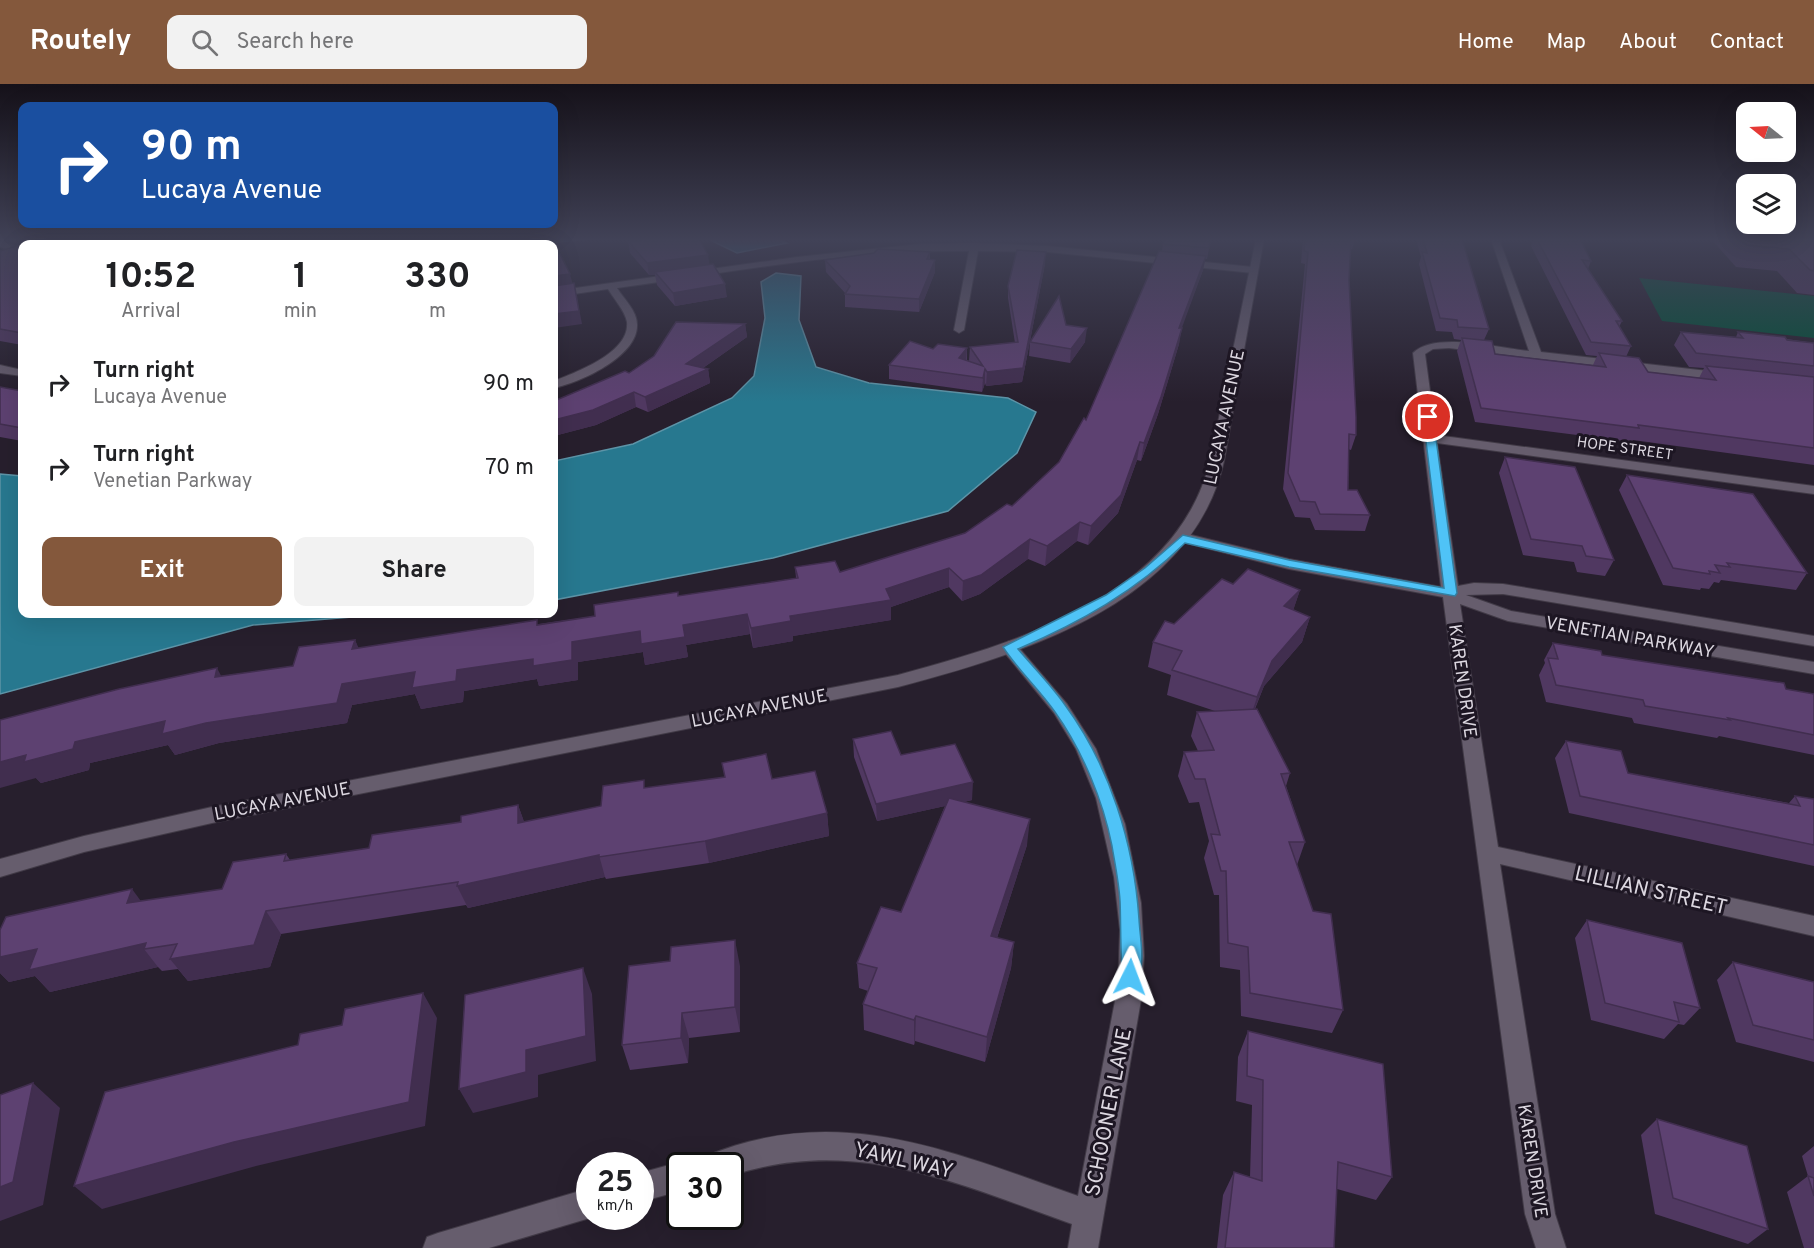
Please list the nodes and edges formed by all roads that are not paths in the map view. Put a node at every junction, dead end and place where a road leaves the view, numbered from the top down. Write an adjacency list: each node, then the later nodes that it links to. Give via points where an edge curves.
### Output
1 (615, 293): 10 (street, via 632,322 629,339 595,368)
2 (966, 293): 5 (street)
3 (1249, 293): 13 (street, LUCAYA AVENUE, via 1214,475)
4 (1514, 293): 6 (street)
5 (959, 330)
6 (1536, 355): 9 (street); 11 (street, KAREN DRIVE, via 1449,345 1422,349 1419,353)
7 (0, 369): 8 (street)
8 (18, 372)
9 (1734, 378)
10 (558, 383)
11 (1431, 438): 12 (street, HOPE STREET); 14 (street, KAREN DRIVE)
12 (1814, 490)
13 (1183, 538): 14 (street, VENETIAN PARKWAY, via 1300,566); 16 (street, LUCAYA AVENUE, via 1149,571 1111,597)
14 (1450, 593): 15 (street, VENETIAN PARKWAY, via 1474,588 1503,589); 17 (street, VENETIAN PARKWAY, via 1508,616); 18 (street, KAREN DRIVE)
15 (1814, 641)
16 (1009, 647): 19 (street, LUCAYA AVENUE, via 898,681 212,815 114,836); 23 (street, SCHOONER LANE, via 1060,709 1085,749 1119,843 1129,898 1132,957 1126,1016)
17 (1814, 668)
18 (1488, 853): 20 (street, LILLIAN STREET); 26 (street, KAREN DRIVE, via 1540,1214)
19 (0, 868)
20 (1814, 926)
21 (744, 1158): 23 (street, YAWL WAY, via 790,1146 870,1149 943,1167)
22 (576, 1207): 24 (street)
23 (1089, 1215): 25 (street, SCHOONER LANE)
24 (438, 1248)
25 (1083, 1248)
26 (1551, 1248)

